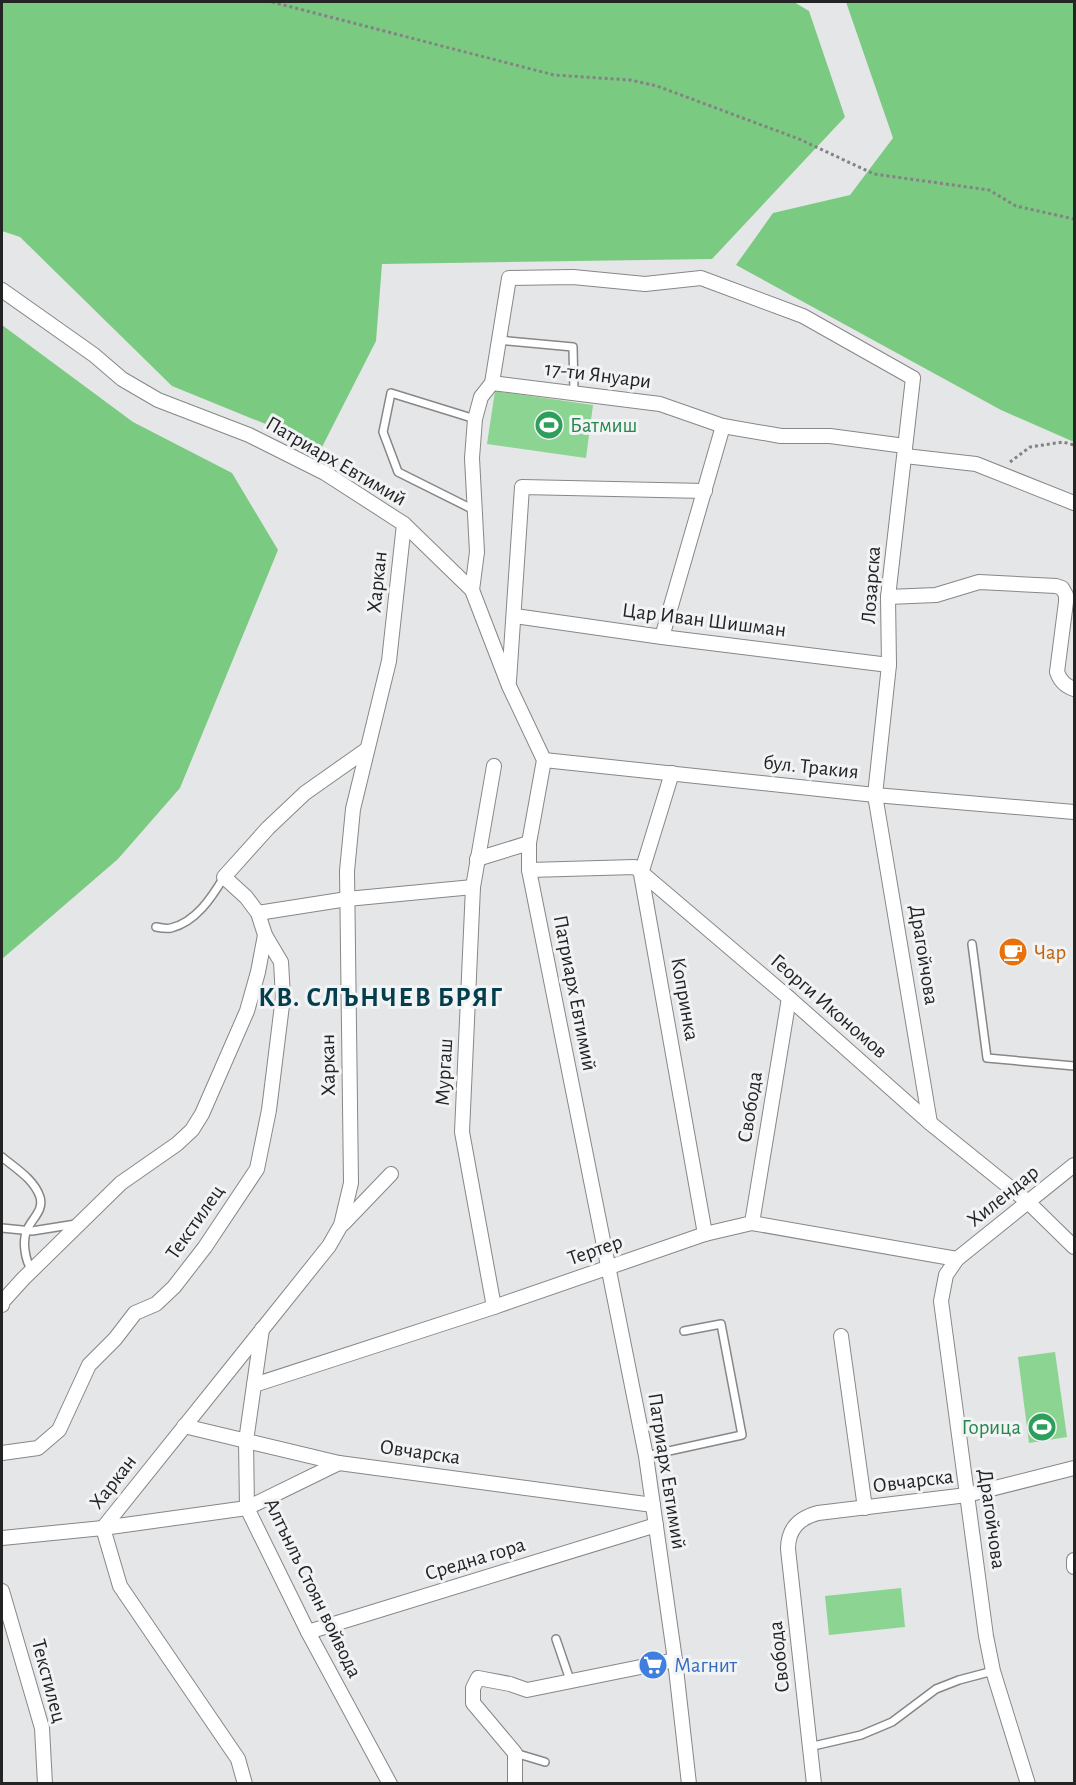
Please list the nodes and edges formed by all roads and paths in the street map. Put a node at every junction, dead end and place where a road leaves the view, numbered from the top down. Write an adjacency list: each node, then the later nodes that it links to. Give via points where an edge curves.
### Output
1 (272, 2): 2 (path, via 554,75 630,80 657,86 799,139 874,174 989,190 1016,206)
2 (1074, 219)
3 (2, 290): 15 (street, Патриарх Евтимий, via 122,379 158,400 249,435 325,473)
4 (498, 340): 5 (street); 6 (lane, via 573,347); 10 (street, Лозарска, via 509,278 573,277 645,284 701,278 803,316 913,378)
5 (492, 383): 6 (street, 17-ти Януари); 7 (street, via 481,397)
6 (574, 393): 8 (street, 17-ти Януари, via 660,404)
7 (475, 419): 14 (street); 14 (lane, via 391,393 383,432 398,472)
8 (723, 426): 10 (street, 17-ти Януари, via 781,435 830,436); 12 (street)
9 (1074, 445): 11 (path, via 1063,442 1030,447)
10 (905, 451): 11 (street, 17-ти Януари, via 976,464); 17 (street, Лозарска)
11 (996, 472): 13 (street, 17-ти Януари)
12 (705, 491): 18 (street, via 522,486); 19 (street)
13 (1074, 503)
14 (474, 510): 16 (street, via 477,552)
15 (404, 524): 16 (street, Патриарх Евтимий); 23 (street, Харкан, via 389,661)
16 (472, 590): 21 (street, Патриарх Евтимий)
17 (888, 597): 20 (street, Лозарска); 22 (street, via 936,595 979,582 1062,588 1066,602 1057,672 1059,680)
18 (514, 616): 19 (street, Цар Иван Шишман); 21 (street)
19 (662, 637): 20 (street, Цар Иван Шишман)
20 (889, 664): 27 (street, Лозарска)
21 (509, 686): 24 (street, Патриарх Евтимий)
22 (1074, 688)
23 (366, 750): 33 (street, via 305,793); 35 (street, Харкан, via 353,809)
24 (544, 760): 26 (street, бул. Тракия); 29 (street, Патриарх Евтимий)
25 (494, 766): 30 (street, Мургаш)
26 (672, 773): 27 (street, бул. Тракия); 32 (street, Копринка)
27 (875, 795): 28 (street, бул. Тракия); 42 (street, Драгойчова)
28 (1074, 812)
29 (529, 843): 30 (street); 31 (street, Патриарх Евтимий)
30 (477, 859): 34 (street, Мургаш)
31 (529, 870): 32 (street, Георги Икономов, via 634,867); 55 (street, Патриарх Евтимий)
32 (641, 874): 40 (street, Георги Икономов); 52 (street, Копринка)
33 (224, 877): 36 (street, Текстилец); 37 (lane, via 208,902 186,921 170,928)
34 (473, 887): 35 (street); 58 (street, Мургаш, via 462,1132)
35 (347, 899): 36 (street); 49 (street, Харкан, via 351,1183)
36 (258, 913): 38 (street, Текстилец)
37 (156, 927)
38 (265, 935): 48 (street, Текстилец, via 247,1011 192,1130 121,1183); 65 (street, Текстилец, via 280,962 283,997 269,1110 257,1169 174,1287 156,1304 135,1313 88,1365 59,1430 38,1449)
39 (972, 944): 41 (lane, via 987,1058)
40 (789, 998): 42 (street, Георги Икономов); 47 (street, Свобода)
41 (1074, 1066)
42 (930, 1123): 46 (street, Георги Икономов)
43 (2, 1157): 51 (lane, via 22,1172 40,1198 41,1209)
44 (1074, 1165): 46 (street, Хилендар)
45 (391, 1174): 49 (street)
46 (1028, 1202): 53 (street, Георги Икономов); 54 (street, Хилендар)
47 (752, 1223): 52 (street, Тертер); 54 (street, Тертер)
48 (80, 1224): 51 (lane); 56 (street, Текстилец)
49 (341, 1225): 59 (street, Харкан, via 329,1246)
50 (2, 1228): 51 (lane)
51 (26, 1231): 56 (lane, via 27,1264)
52 (705, 1234): 55 (street, Тертер)
53 (1074, 1247)
54 (957, 1259): 69 (street, Драгойчова, via 946,1275 941,1300)
55 (609, 1268): 58 (street, Тертер); 66 (street, Патриарх Евтимий)
56 (32, 1270): 57 (street, Текстилец)
57 (2, 1305)
58 (494, 1307): 62 (street, Тертер)
59 (262, 1327): 62 (street, Алтънлъ Стоян войвода); 63 (street, Харкан)
60 (684, 1331): 66 (lane, via 721,1324 742,1435)
61 (841, 1336): 72 (street)
62 (254, 1385): 64 (street, Алтънлъ Стоян войвода)
63 (184, 1426): 64 (street, Овчарска); 75 (street, Харкан)
64 (246, 1441): 67 (street, Овчарска); 71 (street, Алтънлъ Стоян войвода)
65 (2, 1453)
66 (646, 1456): 70 (street, Патриарх Евтимий)
67 (339, 1463): 70 (street, Овчарска); 71 (street, Харкан)
68 (1074, 1468): 69 (street, Овчарска)
69 (967, 1495): 72 (street, Овчарска); 81 (street, Драгойчова)
70 (653, 1505): 73 (street, Патриарх Евтимий)
71 (247, 1508): 75 (street, Харкан); 78 (street, Алтънлъ Стоян войвода)
72 (866, 1508): 74 (street, Овчарска, via 808,1515)
73 (656, 1525): 78 (street, Средна гора); 80 (street, Патриарх Евтимий)
74 (794, 1527): 83 (street, Свобода, via 788,1549)
75 (103, 1528): 76 (street, Харкан); 87 (street, Харкан, via 120,1586 238,1759)
76 (2, 1538)
77 (2, 1591): 86 (street, Текстилец, via 42,1728)
78 (308, 1632): 88 (street, Алтънлъ Стоян войвода)
79 (556, 1639): 82 (lane)
80 (675, 1660): 82 (street); 90 (street, Патриарх Евтимий)
81 (993, 1671): 83 (lane, via 936,1689 892,1722 861,1735); 92 (street, Драгойчова)
82 (570, 1680): 84 (street, via 527,1690 478,1678 473,1703)
83 (809, 1747): 91 (street, Свобода)
84 (515, 1753): 85 (lane); 89 (street)
85 (545, 1762)
86 (45, 1784)
87 (245, 1784)
88 (390, 1784)
89 (515, 1784)
90 (690, 1784)
91 (814, 1784)
92 (1028, 1784)

